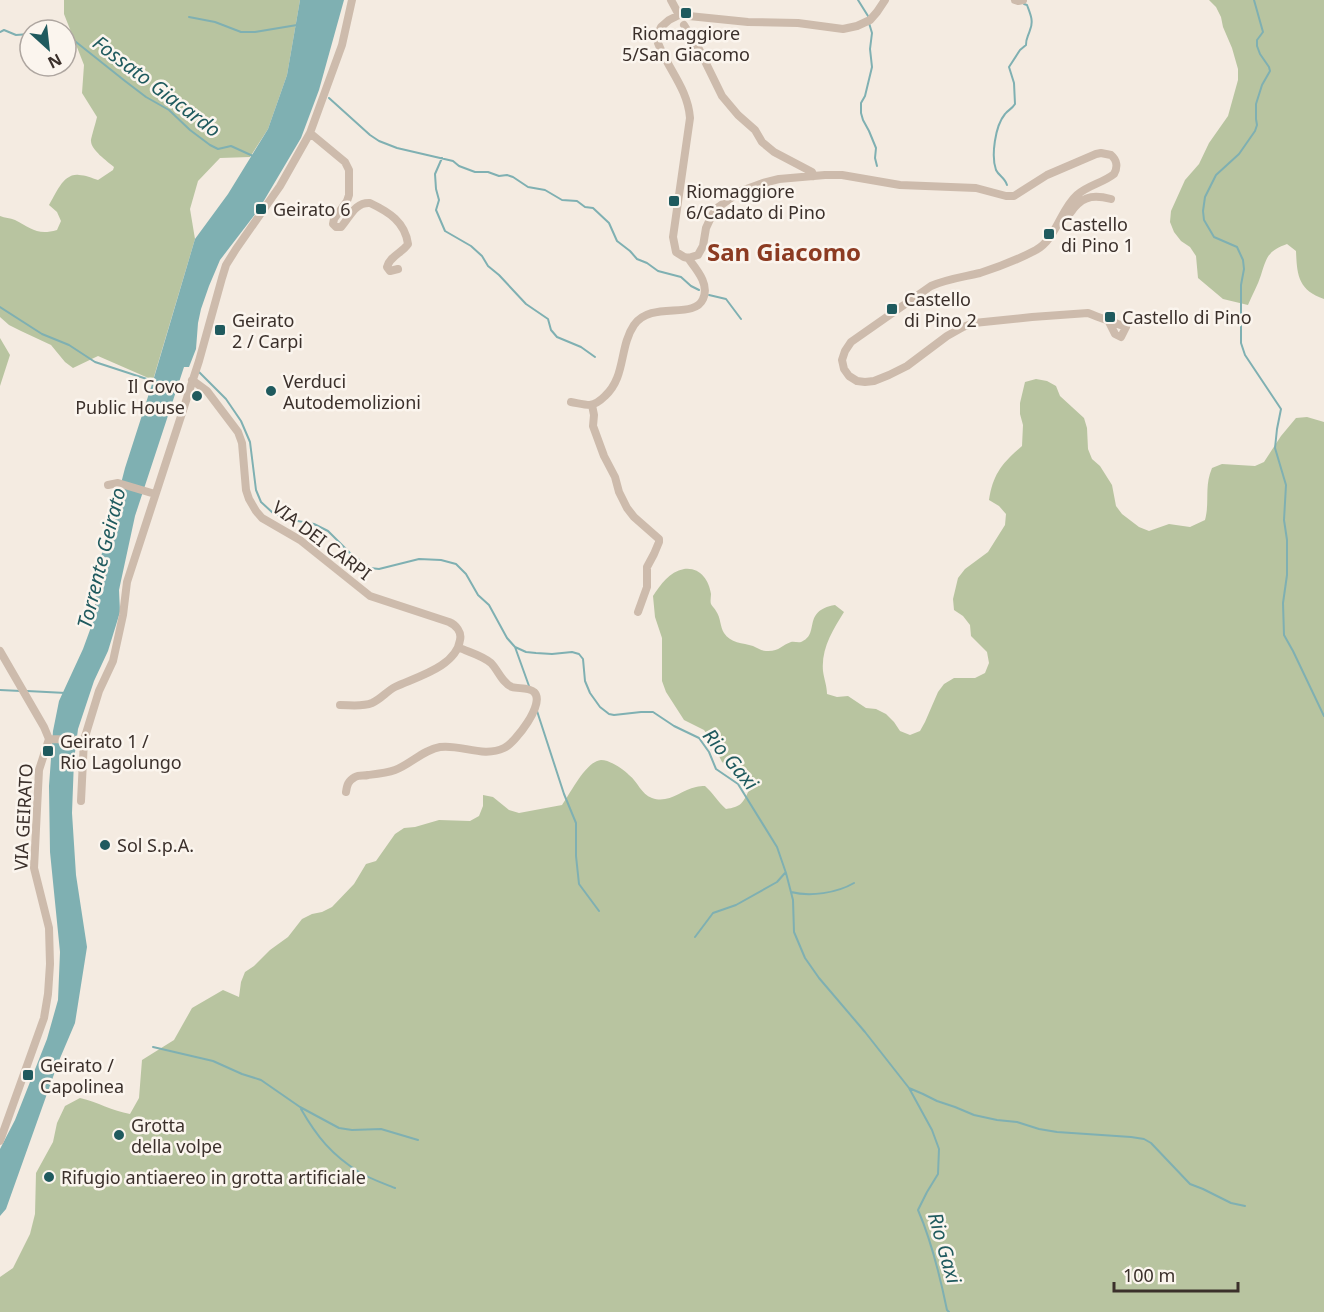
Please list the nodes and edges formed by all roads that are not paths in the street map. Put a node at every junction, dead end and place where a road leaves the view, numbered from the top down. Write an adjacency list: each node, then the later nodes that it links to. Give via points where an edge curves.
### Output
1 (352, 0): 8 (street, via 342,45)
2 (671, 0): 6 (street)
3 (885, 0): 6 (street, via 872,23 836,29)
4 (1015, 0): 5 (street)
5 (1023, 0)
6 (679, 15): 12 (street, via 663,24 657,38 689,107 672,241 678,254)
7 (684, 25): 9 (street, via 729,104 762,142)
8 (310, 133): 13 (street, via 345,162 349,170 349,195 333,224 343,225 358,205 366,202 394,216 408,244 388,263 390,271); 15 (street, via 280,186 226,265)
9 (814, 176): 11 (street, via 842,175 900,185 976,188 1014,196 1047,175 1096,154 1111,154 1117,165 1114,174 1077,195); 12 (street, via 779,179 741,191 717,208 706,228 701,252)
10 (1111, 199): 11 (street, via 1088,197)
11 (1062, 217): 14 (street, via 1038,249 980,273 931,286 852,342 842,360 844,369 857,381 874,381 907,366 963,327 985,321 1088,313)
12 (688, 258): 17 (street, via 705,287 701,302 692,309 657,311 641,317 629,335 614,386)
13 (398, 269)
14 (1108, 321)
15 (193, 378): 19 (street); 21 (street, VIA DEI CARPI, via 238,432 246,490 262,518 300,540 370,596 454,624 460,635)
16 (571, 402): 17 (street)
17 (592, 405): 20 (street, via 593,426 619,492 634,517 659,539 647,567 647,587)
18 (108, 485): 19 (street, via 118,483)
19 (150, 492): 25 (street, via 127,582 113,661)
20 (638, 612)
21 (458, 647): 23 (street, via 443,664 395,687 373,703); 26 (street, via 484,658 511,687 534,692 537,703 527,723 503,748 429,750 396,770 353,778)
22 (0, 651): 24 (street)
23 (340, 705)
24 (50, 739): 25 (street); 28 (street, VIA GEIRATO, via 39,770 34,868 49,928 48,994 42,1026)
25 (80, 740): 27 (street)
26 (345, 792)
27 (81, 801)
28 (0, 1141)

